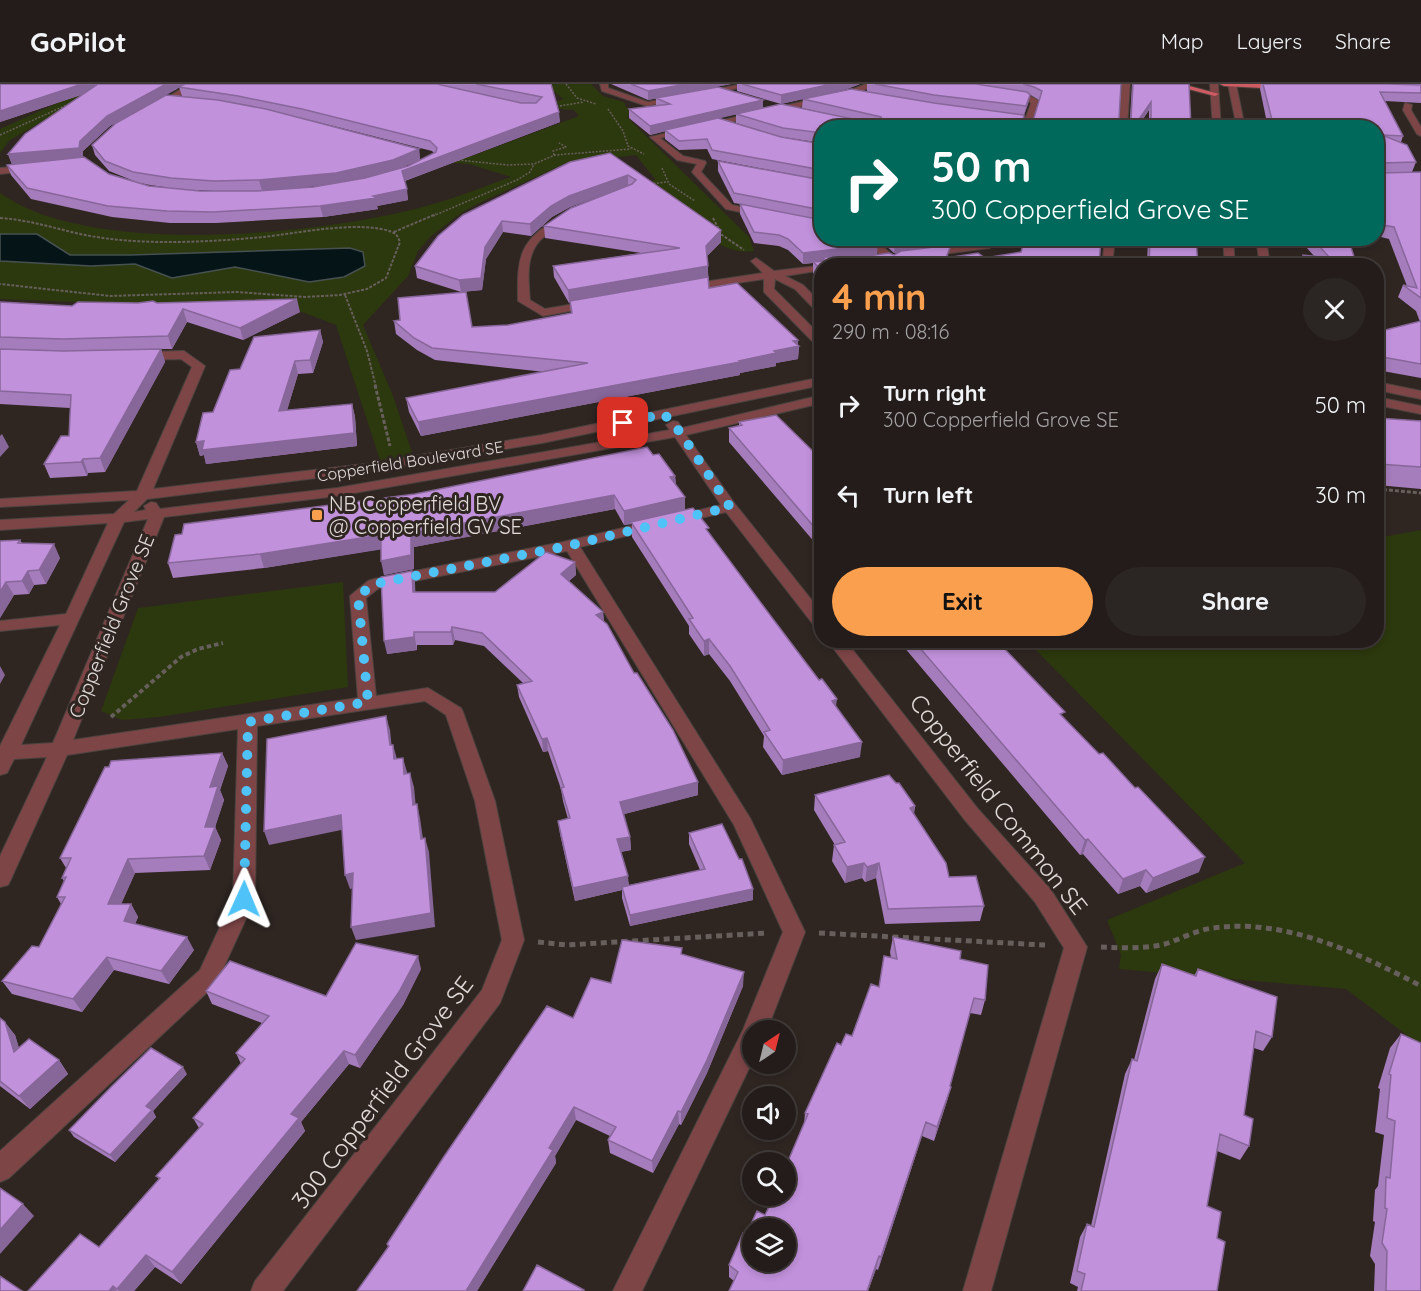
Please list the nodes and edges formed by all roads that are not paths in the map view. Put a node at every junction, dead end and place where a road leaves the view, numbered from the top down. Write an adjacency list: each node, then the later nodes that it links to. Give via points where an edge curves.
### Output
1 (604, 84): 11 (street, via 605,89 647,104)
2 (755, 84): 11 (street)
3 (873, 84): 13 (street)
4 (1126, 84): 27 (street)
5 (1173, 84): 14 (main road)
6 (1214, 84): 14 (street)
7 (1224, 84): 8 (main road)
8 (1232, 84): 10 (main road); 29 (street)
9 (193, 85): 17 (street)
10 (1290, 87)
11 (719, 91): 15 (street)
12 (996, 92): 26 (street, via 1028,97 1035,102)
13 (850, 93): 16 (street); 22 (street)
14 (1215, 94): 28 (street)
15 (737, 96)
16 (871, 97)
17 (167, 100): 18 (street); 20 (street)
18 (189, 102)
19 (760, 102): 22 (street)
20 (157, 105)
21 (1408, 105): 32 (street)
22 (783, 109): 23 (street); 30 (street)
23 (806, 114)
24 (987, 115): 25 (street)
25 (1010, 120)
26 (1029, 120)
27 (1124, 120)
28 (1217, 120)
29 (1239, 120)
30 (717, 123): 31 (street); 33 (street, via 654,137 680,158)
31 (738, 129)
32 (1421, 134)
33 (702, 163): 35 (street); 38 (street, via 696,172 729,207)
34 (0, 164): 36 (street, via 42,163)
35 (714, 165)
36 (0, 171)
37 (571, 215): 47 (street, via 531,242 522,261 524,301 543,313)
38 (776, 216)
39 (876, 246): 42 (street)
40 (986, 246): 41 (street)
41 (915, 255)
42 (891, 258)
43 (756, 261): 45 (street)
44 (814, 268): 45 (street)
45 (770, 273): 46 (street); 48 (street, via 799,287); 49 (street, via 768,290)
46 (672, 290)
47 (602, 302)
48 (814, 303)
49 (814, 336)
50 (126, 356): 59 (street, via 184,355 199,366)
51 (814, 383): 57 (street, Copperfield Boulevard SE)
52 (1384, 387): 53 (street)
53 (1421, 395)
54 (814, 401): 58 (street, Copperfield Boulevard SE)
55 (1384, 402): 56 (street)
56 (1421, 410)
57 (664, 414): 58 (street); 59 (street, Copperfield Boulevard SE, via 542,440 290,479)
58 (680, 432): 61 (street); 62 (street, Copperfield Boulevard SE, via 338,492)
59 (143, 495): 60 (street, Copperfield Boulevard SE); 62 (street, Copperfield Grove SE); 63 (street, Copperfield Grove SE)
60 (0, 503)
61 (730, 507): 65 (street); 66 (street)
62 (157, 514): 63 (street, Copperfield Boulevard SE); 72 (street, Copperfield Grove SE)
63 (118, 518): 64 (street, Copperfield Boulevard SE); 67 (street, Copperfield Grove SE)
64 (0, 525)
65 (570, 545): 70 (street, via 374,584 358,596); 75 (street, via 743,823 794,932)
66 (814, 614)
67 (72, 619): 68 (street); 73 (street, Copperfield Grove SE)
68 (0, 626)
69 (841, 648): 80 (street, Copperfield Common SE, via 971,814 1043,896 1076,947)
70 (368, 702): 71 (street); 78 (street, 300 Copperfield Grove SE, via 428,694 454,711 485,801 513,940 492,996)
71 (248, 722): 72 (street); 77 (street, via 244,899 208,977)
72 (60, 748): 73 (street, Copperfield Grove SE); 74 (street)
73 (3, 758)
74 (0, 879)
75 (759, 1020)
76 (742, 1057): 79 (street)
77 (0, 1169)
78 (265, 1291)
79 (627, 1291)
80 (977, 1291)

